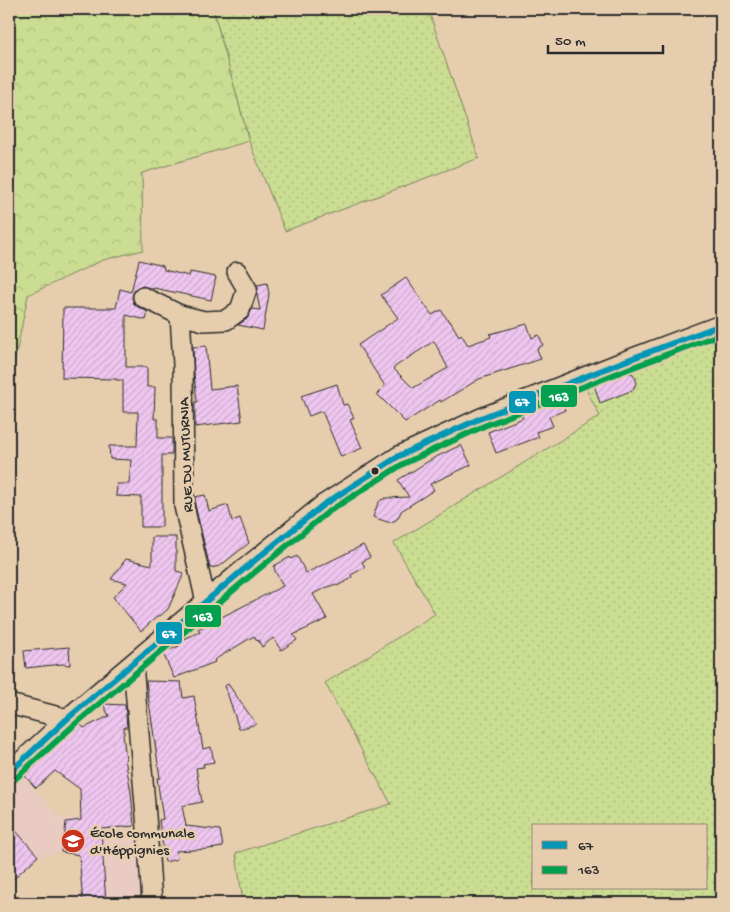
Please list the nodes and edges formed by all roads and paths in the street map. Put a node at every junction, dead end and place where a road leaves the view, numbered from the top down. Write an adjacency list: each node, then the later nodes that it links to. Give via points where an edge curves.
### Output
1 (237, 272): 3 (street, via 247,289 240,310 226,320 204,321)
2 (143, 297): 3 (street)
3 (180, 315): 5 (street, RUE DU MUTURNIA, via 184,506)
4 (721, 325): 5 (street, via 481,418 399,456 323,505)
5 (206, 602): 6 (street)
6 (133, 664): 8 (street); 10 (street)
7 (9, 704): 8 (street)
8 (68, 719): 9 (street)
9 (9, 773)
10 (152, 903)

